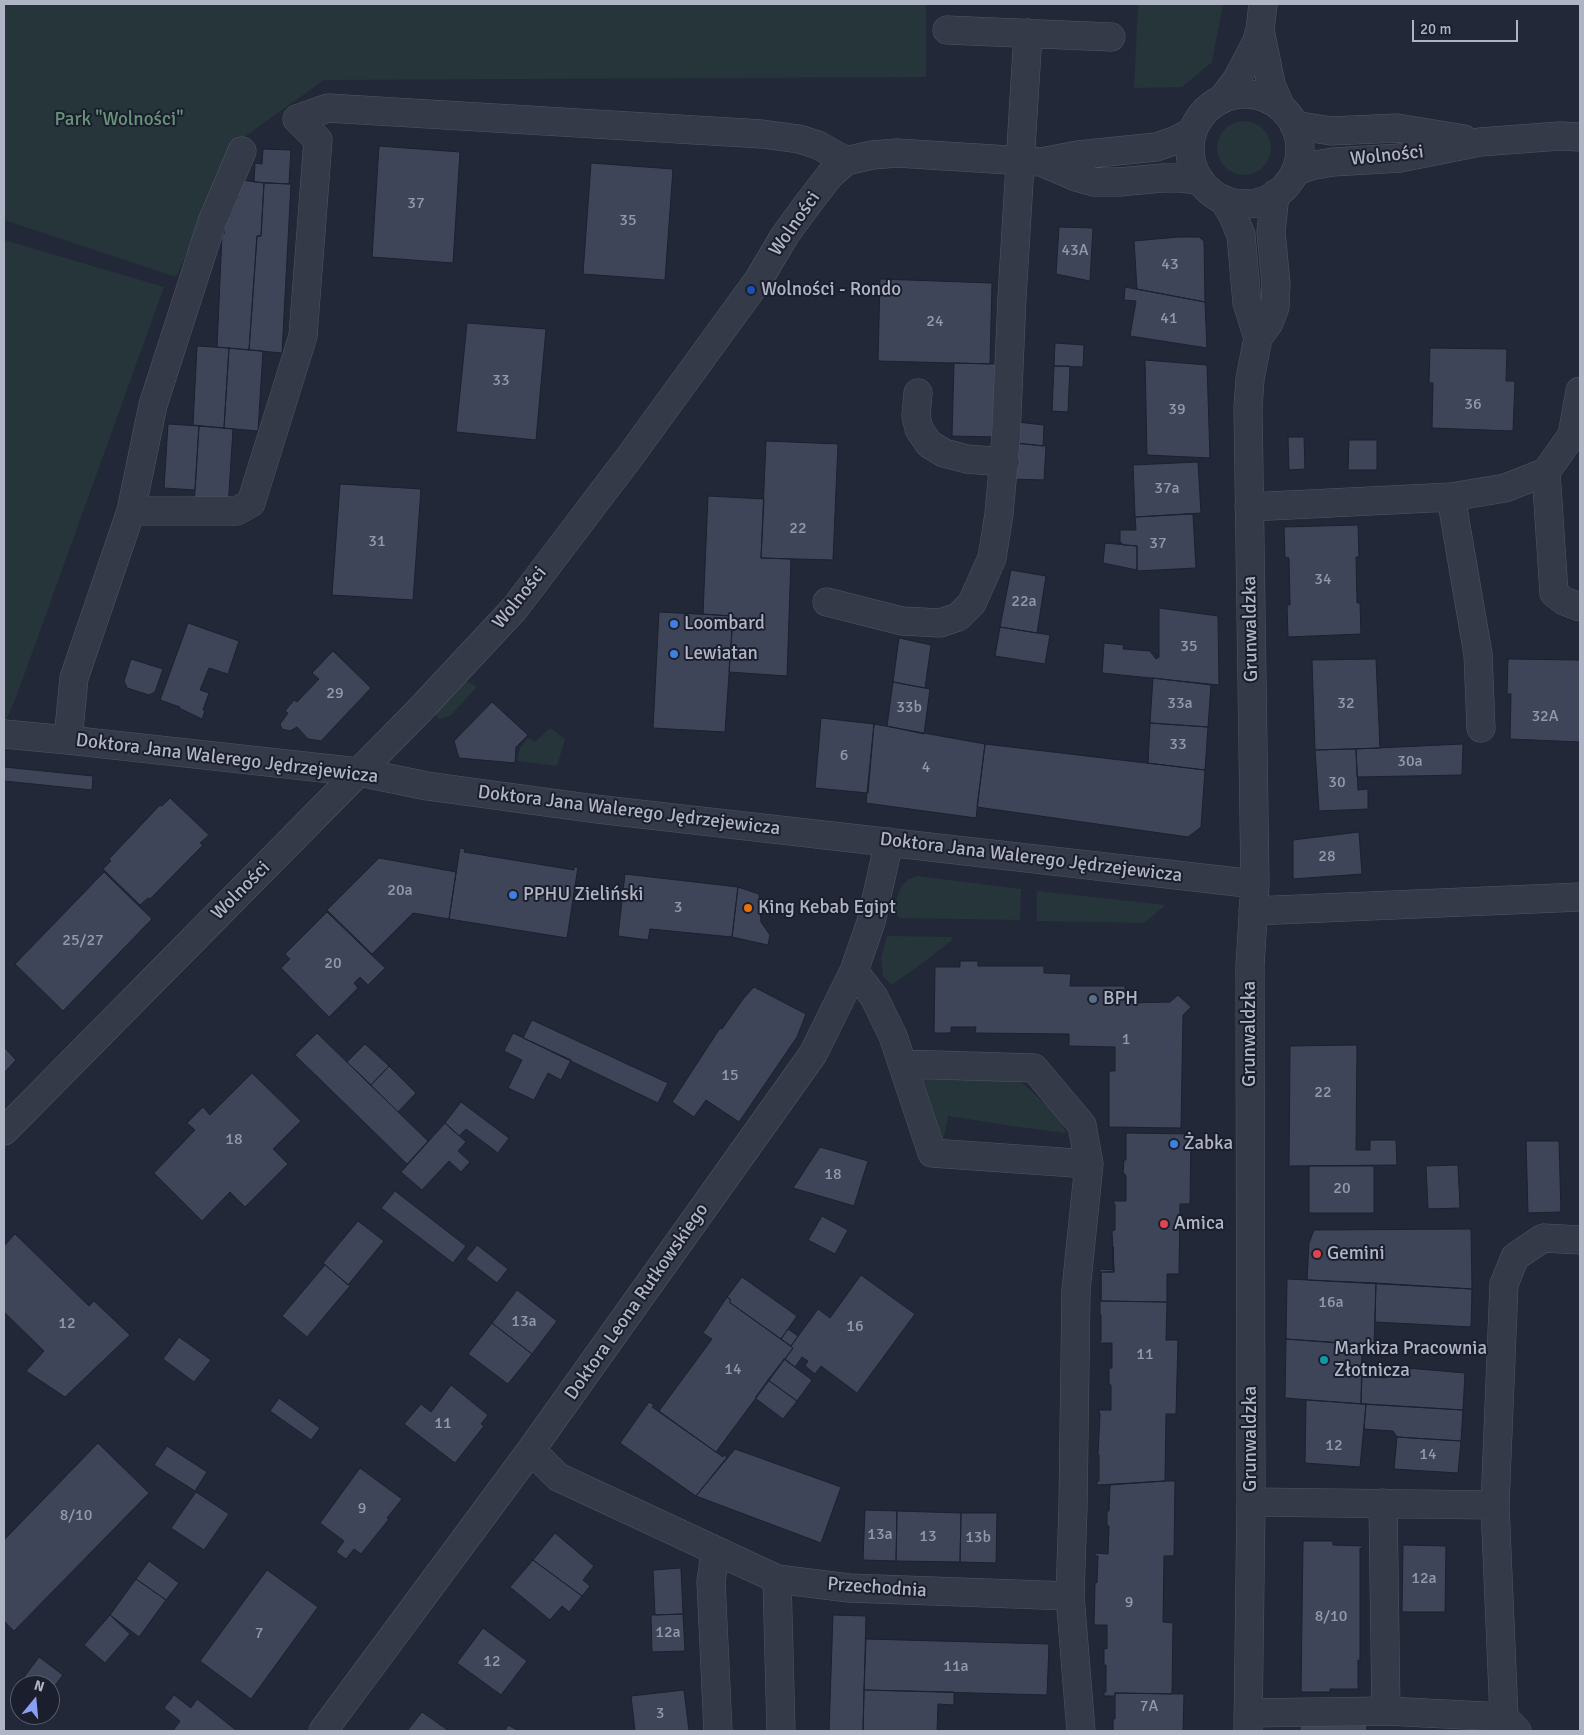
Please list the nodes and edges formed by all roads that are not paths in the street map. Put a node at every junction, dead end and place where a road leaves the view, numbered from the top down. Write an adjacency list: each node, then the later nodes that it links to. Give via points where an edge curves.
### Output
1 (1262, 17): 5 (street, via 1256,43 1236,81); 6 (street, via 1271,84)
2 (947, 30): 3 (street)
3 (1028, 33): 4 (street); 12 (street)
4 (1112, 37)
5 (1222, 99): 6 (street, via 1237,94 1253,95 1268,99); 7 (street, via 1204,112)
6 (1288, 116): 9 (street, Wolności, via 1331,131 1397,128); 13 (street, via 1300,148)
7 (1193, 130): 12 (street, Wolności, via 1174,141 1156,146); 14 (street, via 1190,156)
8 (1580, 137): 9 (street, Wolności)
9 (1480, 142): 13 (street, Wolności, via 1400,158 1326,163)
10 (242, 151): 24 (street, via 212,222 153,405)
11 (846, 161): 12 (street, Wolności, via 872,154 897,153); 24 (street, via 818,145 762,134 328,108 297,119 318,140 304,336 251,503 237,511); 30 (street, Wolności, via 806,205 759,279 515,608)
12 (1031, 161): 14 (street, Wolności, via 1094,182); 20 (street)
13 (1294, 172): 15 (street, via 1287,184)
14 (1200, 180): 16 (street)
15 (1275, 194): 16 (street, via 1259,202 1240,204); 17 (street, Grunwaldzka, via 1271,232 1275,307)
16 (1223, 199): 17 (street, Grunwaldzka, via 1241,235 1247,303)
17 (1258, 338): 23 (street, Grunwaldzka, via 1248,408)
18 (1580, 391): 21 (street, via 1572,435)
19 (918, 393): 20 (street, via 916,416 919,429 929,444 944,453 967,459)
20 (1005, 462): 25 (street, via 992,558 972,603 958,617 940,623 902,621)
21 (1546, 472): 22 (street, via 1505,488); 26 (street, via 1554,593)
22 (1451, 496): 23 (street); 27 (street, via 1478,654)
23 (1249, 507): 32 (street, Grunwaldzka)
24 (131, 511): 29 (street, via 74,678)
25 (827, 602)
26 (1580, 607)
27 (1481, 728)
28 (4, 734): 29 (street, Doktora Jana Walerego Jędrzejewicza)
29 (68, 740): 30 (street, Doktora Jana Walerego Jędrzejewicza)
30 (359, 772): 31 (street, Doktora Jana Walerego Jędrzejewicza, via 427,786 596,809); 37 (street, Wolności)
31 (889, 842): 32 (street, Doktora Jana Walerego Jędrzejewicza); 35 (street, Doktora Leona Rutkowskiego, via 871,922)
32 (1255, 884): 34 (street, Grunwaldzka)
33 (1580, 897): 34 (street)
34 (1253, 911): 41 (street, Grunwaldzka, via 1250,966)
35 (854, 971): 36 (street, via 874,997); 40 (street, Doktora Leona Rutkowskiego, via 814,1054)
36 (903, 1064): 38 (street, via 1034,1068 1082,1124); 38 (street, via 932,1153)
37 (4, 1131)
38 (1089, 1164): 46 (street, via 1076,1290 1073,1507)
39 (1580, 1240): 43 (street, via 1543,1238 1516,1257 1504,1284)
40 (531, 1450): 44 (street, Przechodnia, via 558,1476); 50 (street, Doktora Leona Rutkowskiego)
41 (1251, 1502): 42 (street); 48 (street, Grunwaldzka)
42 (1383, 1504): 43 (street); 47 (street)
43 (1495, 1504): 49 (street)
44 (714, 1550): 45 (street, Przechodnia); 51 (street, via 711,1580)
45 (777, 1579): 46 (street, Przechodnia, via 849,1588); 52 (street)
46 (1058, 1597): 53 (street)
47 (1386, 1711): 48 (street); 49 (street)
48 (1248, 1722)
49 (1510, 1724)
50 (323, 1731)
51 (718, 1731)
52 (781, 1731)
53 (1081, 1731)

